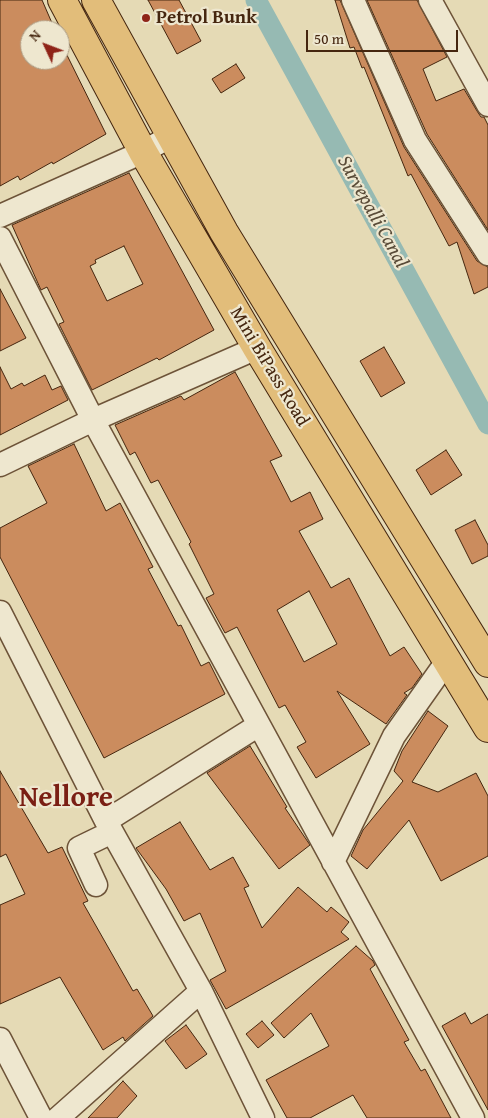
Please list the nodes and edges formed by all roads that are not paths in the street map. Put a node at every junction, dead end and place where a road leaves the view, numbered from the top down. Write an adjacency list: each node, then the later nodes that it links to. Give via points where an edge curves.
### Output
1 (62, 0): 7 (main road, Mini BiPass Road)
2 (96, 0): 6 (main road)
3 (352, 0): 10 (street, via 415,140)
4 (430, 0): 5 (street)
5 (488, 105)
6 (171, 136): 7 (street); 16 (main road, via 224,232)
7 (143, 152): 8 (street); 11 (main road, Mini BiPass Road)
8 (0, 216)
9 (0, 238): 12 (street)
10 (488, 254)
11 (256, 348): 12 (street); 15 (main road, Mini BiPass Road)
12 (93, 420): 13 (street); 17 (street)
13 (0, 465)
14 (0, 612): 19 (street)
15 (447, 661): 18 (main road, Mini BiPass Road); 20 (street, via 394,736)
16 (488, 663)
17 (259, 724): 19 (street); 20 (street)
18 (488, 728)
19 (109, 827): 21 (street, via 79,848); 22 (street)
20 (333, 862): 27 (street)
21 (96, 885)
22 (201, 990): 25 (street); 26 (street)
23 (0, 1040): 24 (street)
24 (41, 1118)
25 (58, 1118)
26 (263, 1118)
27 (473, 1118)

